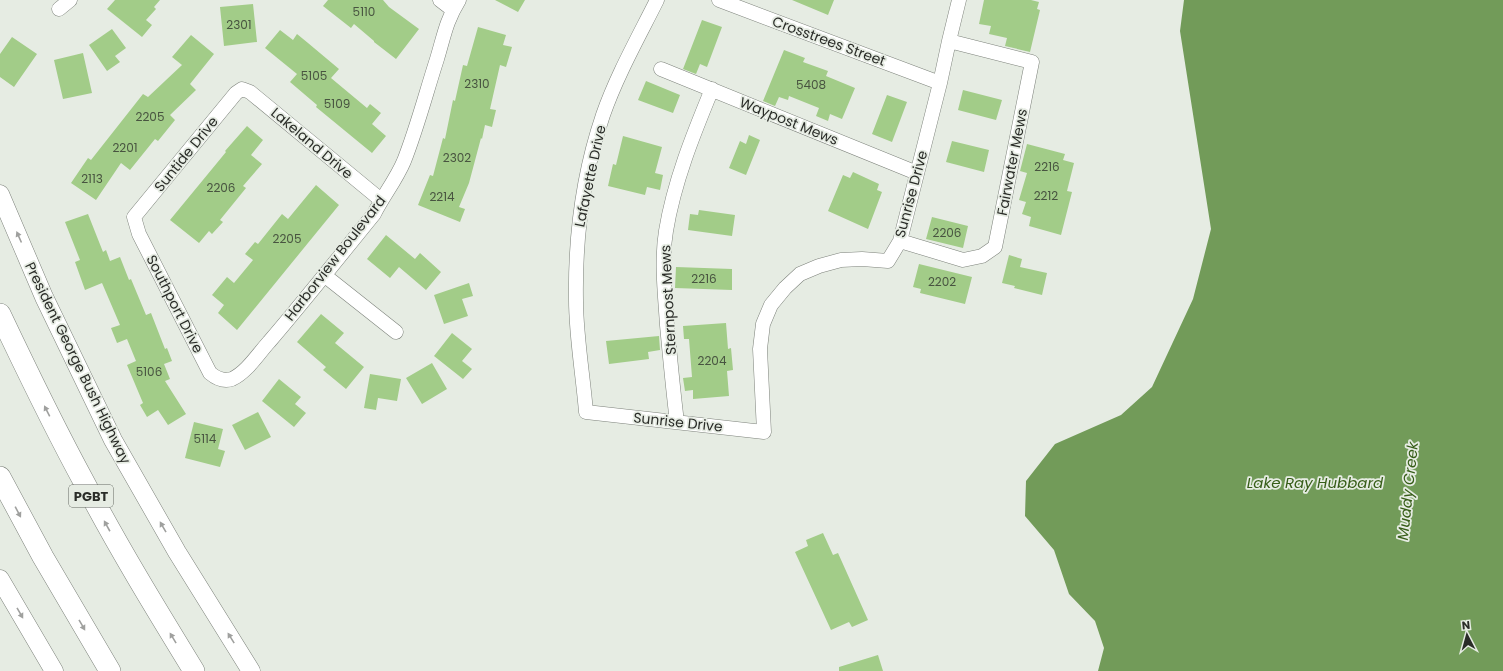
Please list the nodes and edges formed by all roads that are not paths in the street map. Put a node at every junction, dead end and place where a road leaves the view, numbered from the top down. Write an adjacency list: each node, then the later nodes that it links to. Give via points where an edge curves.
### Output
1 (440, 0): 5 (street)
2 (657, 0): 20 (street, Lafayette Drive, via 604,115 590,162 581,207 577,240 576,302)
3 (719, 0): 8 (street, Crosstrees Street)
4 (958, 0): 6 (street, Sunrise Drive)
5 (456, 5): 13 (street, Harborview Boulevard, via 448,20 404,162)
6 (949, 41): 8 (street, Sunrise Drive); 15 (street, Fairwater Mews, via 1032,62 995,247 982,256 963,260)
7 (661, 69): 10 (street, Waypost Mews)
8 (940, 83): 11 (street, Sunrise Drive)
9 (242, 89): 13 (street, Lakeland Drive, via 250,92); 14 (street, Suntide Drive, via 236,93 134,217)
10 (712, 89): 11 (street, Waypost Mews); 21 (street, Sternpost Mews, via 691,141 666,232 665,301)
11 (917, 173): 15 (street, Sunrise Drive)
12 (0, 194): 27 (main road, President George Bush Highway, one-way to 12, via 177,552 113,440 44,297)
13 (381, 200): 16 (street, Harborview Boulevard, via 374,214)
14 (135, 223): 19 (street, Southport Drive, via 210,373)
15 (900, 241): 21 (street, Sunrise Drive, via 888,261 841,260 800,274 771,305 763,324 760,349 764,432)
16 (324, 275): 18 (street); 19 (street, Harborview Boulevard, via 242,372 231,379)
17 (0, 314): 26 (highway, PGBT, one-way to 17, via 83,482)
18 (396, 332)
19 (222, 380)
20 (586, 412): 21 (street, Sunrise Drive)
21 (676, 422)
22 (0, 477): 25 (highway, one-way to 25, via 43,558)
23 (0, 579): 24 (main road, one-way to 24)
24 (54, 671)
25 (110, 671)
26 (194, 671)
27 (251, 671)

